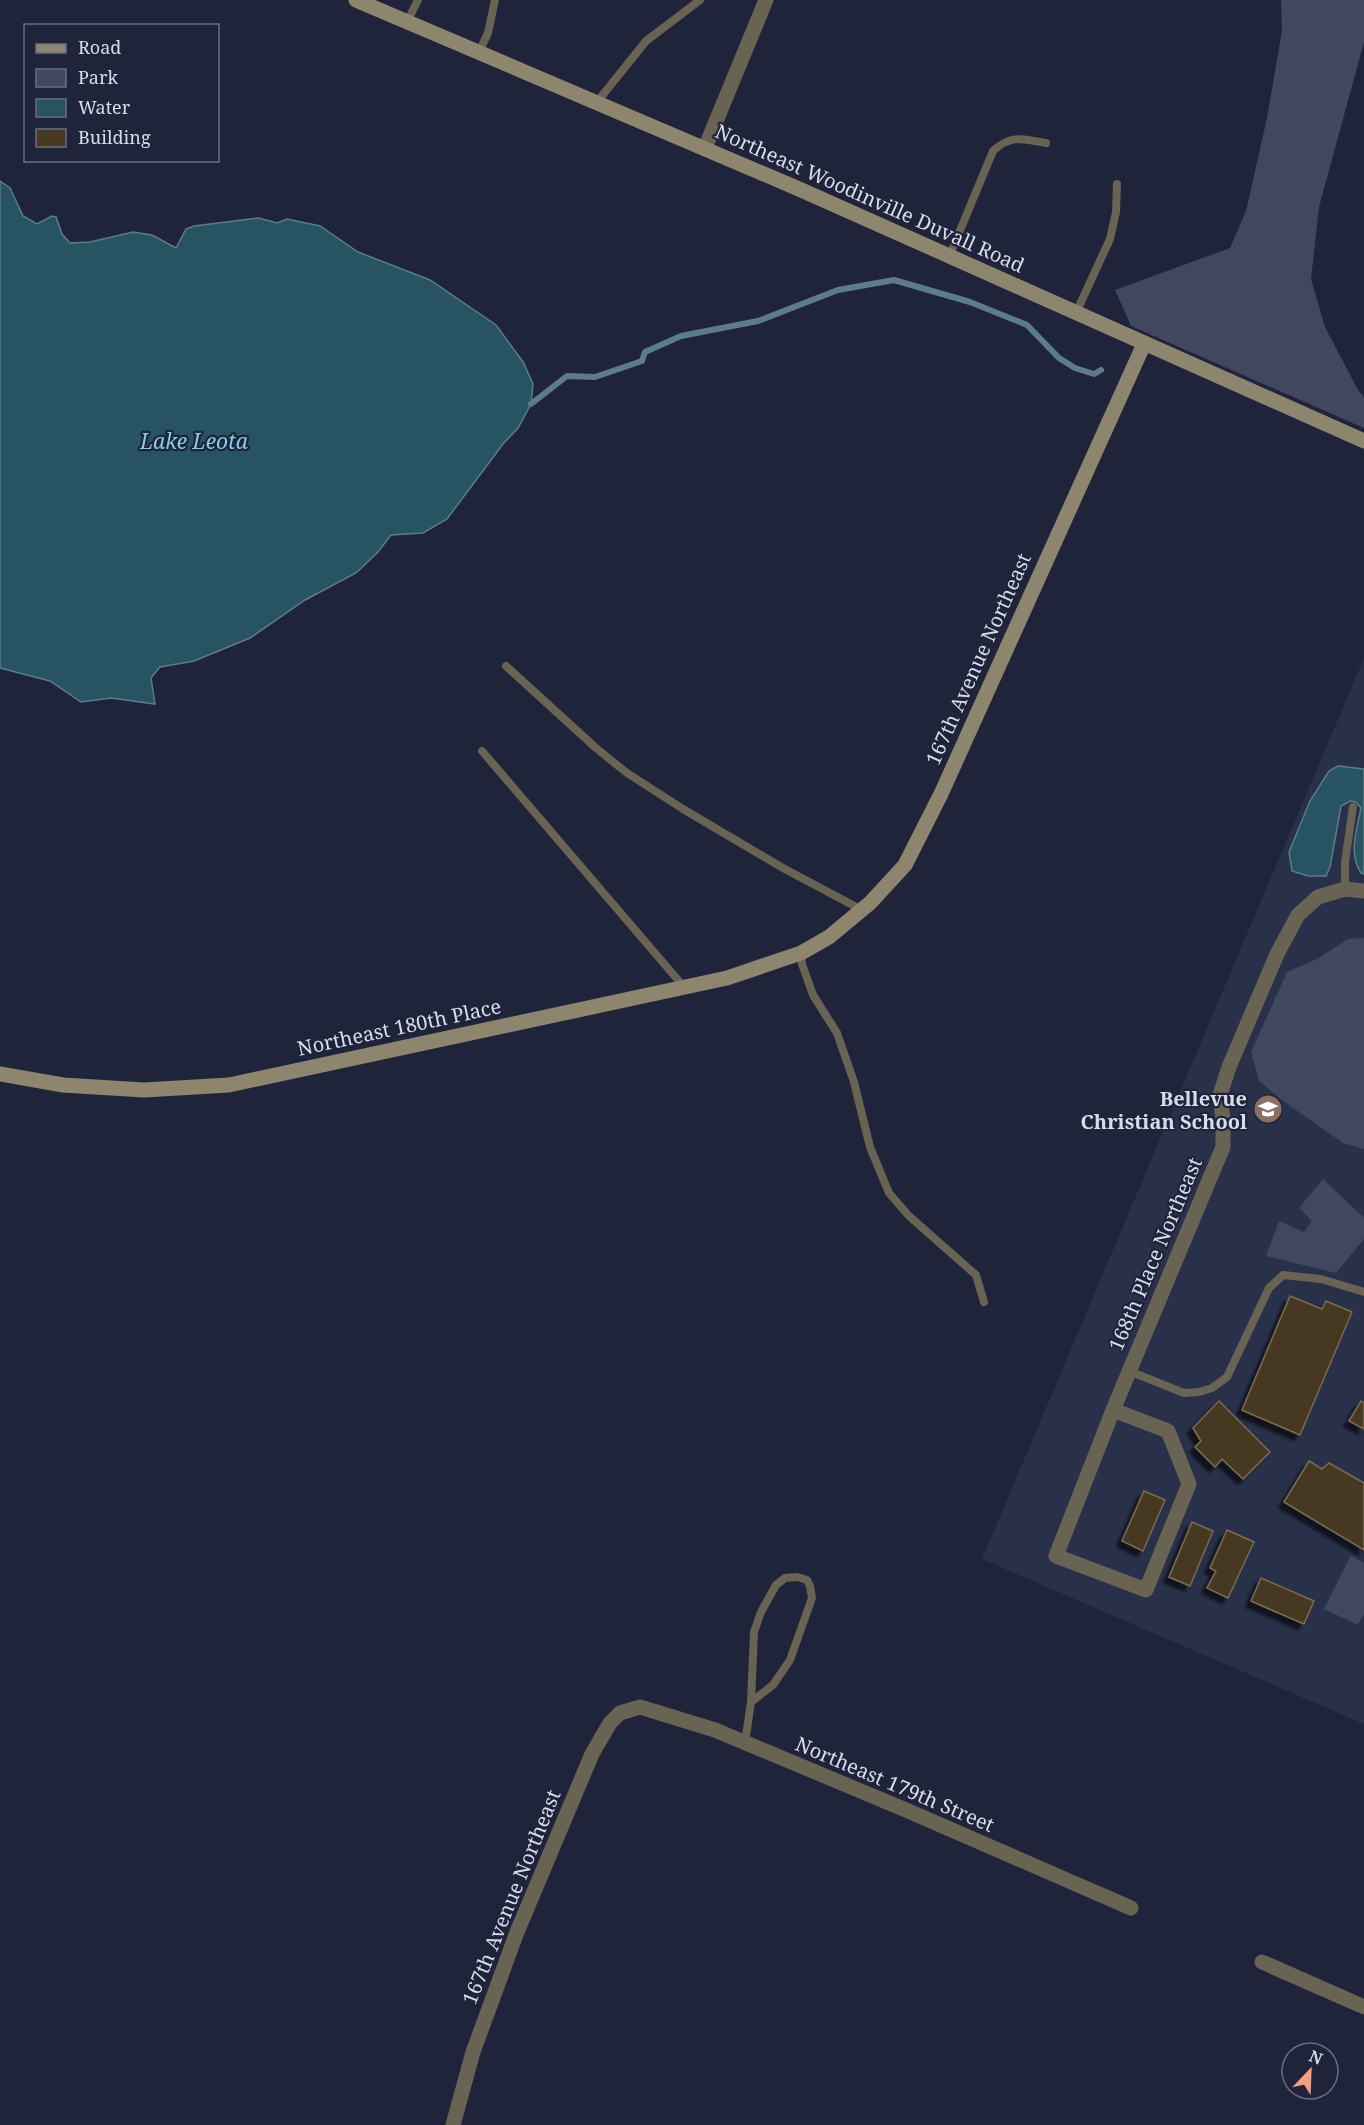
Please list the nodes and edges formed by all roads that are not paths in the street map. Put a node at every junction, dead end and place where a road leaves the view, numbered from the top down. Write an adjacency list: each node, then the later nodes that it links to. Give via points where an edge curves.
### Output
1 (356, 0): 6 (street, Northeast Woodinville Duvall Road)
2 (418, 0): 6 (lane)
3 (495, 0): 7 (lane, via 488,33)
4 (700, 0): 8 (lane, via 646,41)
5 (766, 0): 10 (street)
6 (407, 22): 7 (street, Northeast Woodinville Duvall Road)
7 (479, 52): 8 (street, Northeast Woodinville Duvall Road)
8 (597, 102): 10 (street, Northeast Woodinville Duvall Road)
9 (1046, 143): 12 (lane, via 1017,138 1001,143 993,151)
10 (705, 148): 12 (street, Northeast Woodinville Duvall Road)
11 (1117, 184): 13 (lane, via 1110,239)
12 (950, 256): 13 (street, Northeast Woodinville Duvall Road)
13 (1076, 313): 14 (street, Northeast Woodinville Duvall Road)
14 (1144, 344): 15 (street, Northeast Woodinville Duvall Road); 21 (street, 167th Avenue Northeast, via 941,794 905,865)
15 (1364, 441)
16 (506, 666): 21 (lane, via 627,773 783,868)
17 (482, 751): 23 (lane)
18 (1353, 807): 19 (lane)
19 (1345, 890): 20 (street, 168th Place Northeast); 27 (street, 168th Place Northeast, via 1318,897 1298,915 1277,954 1220,1095 1223,1147)
20 (1364, 891)
21 (862, 910): 22 (street, 167th Avenue Northeast, via 829,937)
22 (801, 953): 23 (street, Northeast 180th Place, via 727,978); 26 (lane, via 813,995 837,1033 870,1147 889,1193 976,1275)
23 (684, 987): 24 (street, Northeast 180th Place, via 229,1085 144,1090 63,1085)
24 (0, 1074)
25 (1364, 1292): 27 (lane, via 1321,1279 1283,1275 1269,1288 1227,1377 1212,1388 1184,1393)
26 (984, 1302)
27 (1129, 1371): 28 (street, 168th Place Northeast)
28 (1113, 1410): 28 (street, 168th Place Northeast, via 1056,1556 1146,1590 1189,1484 1168,1431)
29 (751, 1702): 29 (lane, via 753,1641 761,1612 776,1585 785,1578 807,1580 812,1599 790,1660 773,1685); 31 (lane)
30 (640, 1707): 31 (street, Northeast 179th Street); 35 (street, 167th Avenue Northeast, via 620,1713 592,1754 513,1943 473,2052)
31 (745, 1743): 32 (street, Northeast 179th Street)
32 (1131, 1908)
33 (1262, 1962): 34 (street)
34 (1364, 2007)
35 (453, 2125)

